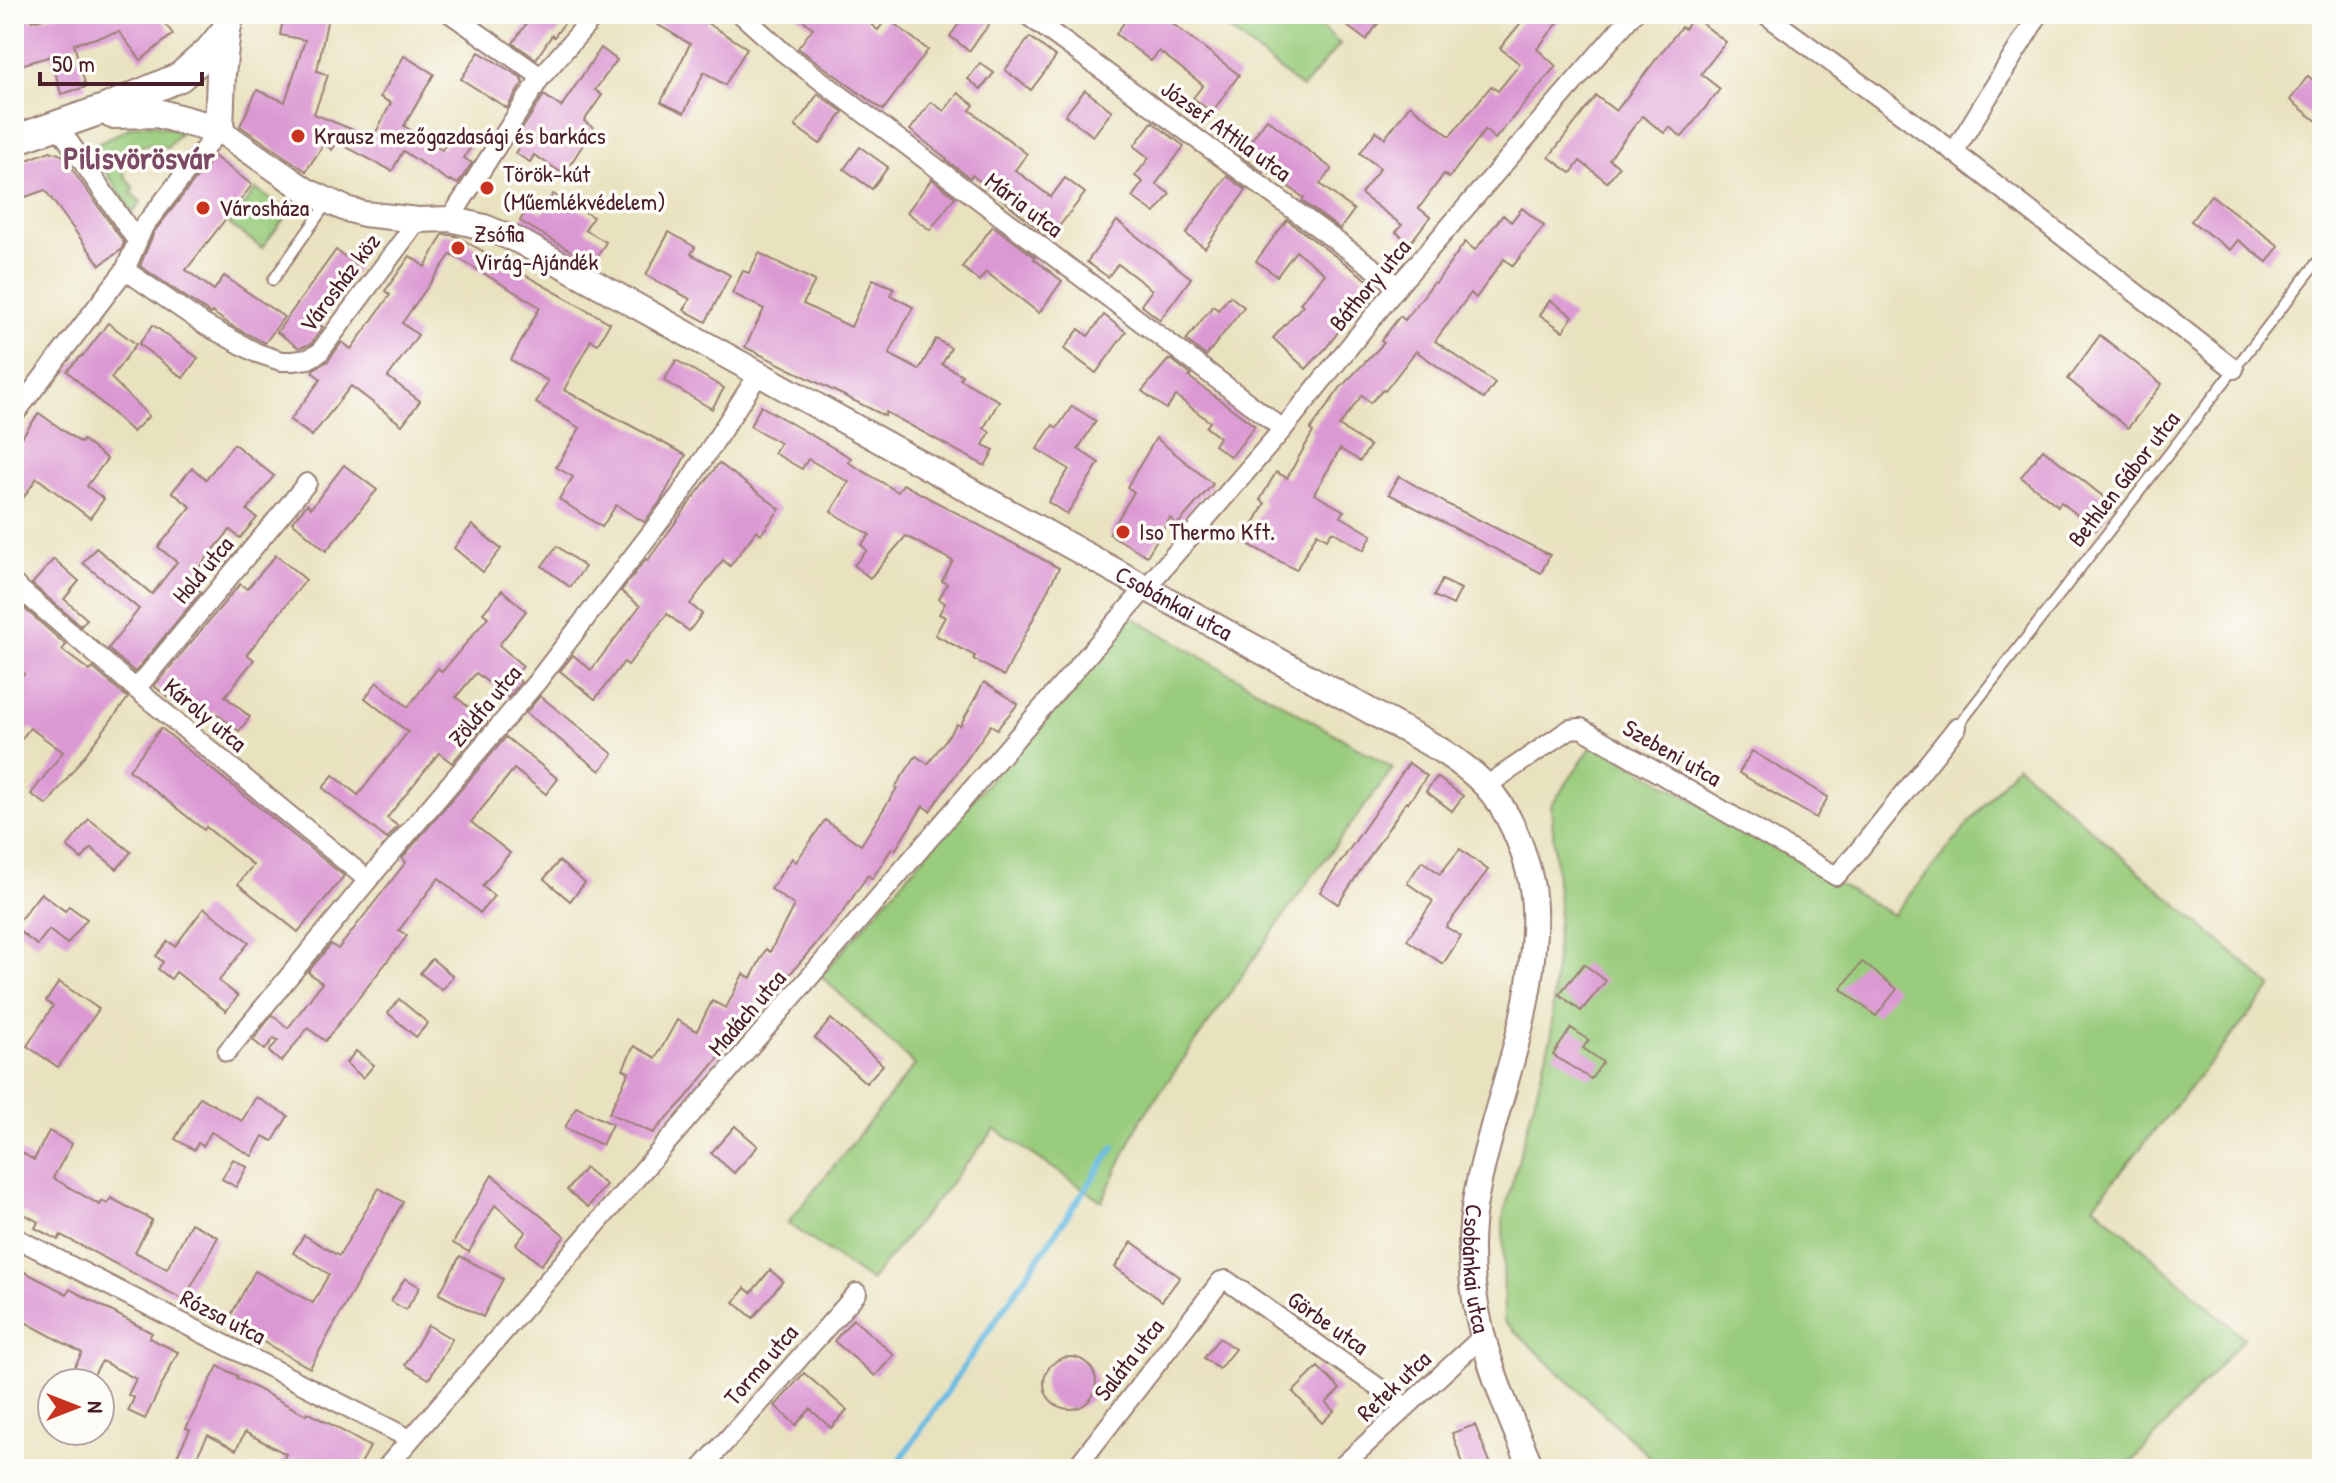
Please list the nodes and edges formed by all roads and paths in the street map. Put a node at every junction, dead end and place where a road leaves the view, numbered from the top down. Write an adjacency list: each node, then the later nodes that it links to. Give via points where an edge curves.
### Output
1 (451, 14): 10 (street)
2 (596, 14): 10 (street)
3 (741, 14): 26 (street, Mária utca, via 795,61)
4 (1026, 14): 22 (street, József Attila utca)
5 (1633, 14): 22 (street, Báthory utca)
6 (1765, 14): 14 (street)
7 (2039, 14): 14 (street)
8 (228, 22): 9 (main road, via 209,51); 12 (main road)
9 (180, 77): 11 (main road); 12 (main road, via 212,100)
10 (541, 77): 16 (street)
11 (68, 122): 12 (main road, via 133,112); 13 (main road); 18 (street)
12 (215, 123): 15 (main road, Csobánkai utca); 18 (street)
13 (14, 140)
14 (1954, 152): 23 (street)
15 (328, 202): 17 (main road, Csobánkai utca, via 364,214); 21 (lane)
16 (450, 219): 17 (main road, Csobánkai utca); 24 (main road, Csobánkai utca, via 519,241)
17 (418, 220): 20 (street, Városház köz, via 319,353 308,359 281,361 257,353)
18 (137, 241): 20 (street)
19 (2322, 256): 23 (lane, Bethlen Gábor utca)
20 (125, 270): 25 (street)
21 (273, 280)
22 (1398, 286): 26 (street, Báthory utca)
23 (2234, 369): 31 (lane, Bethlen Gábor utca)
24 (758, 375): 29 (main road, Csobánkai utca); 33 (street, Zöldfa utca, via 680,495 536,683)
25 (16, 409)
26 (1283, 429): 29 (street, Báthory utca)
27 (307, 483): 30 (street, Hold utca)
28 (14, 584): 30 (street, Károly utca)
29 (1145, 588): 32 (main road, Csobánkai utca, via 1407,731); 40 (street, Madách utca)
30 (136, 689): 33 (street, Károly utca)
31 (1957, 727): 32 (street, Szebeni utca, via 1836,876 1581,728 1570,729)
32 (1486, 786): 38 (main road, Csobánkai utca, via 1507,815 1521,848 1535,925 1519,1040 1475,1198 1471,1245)
33 (368, 880): 34 (street, Zöldfa utca)
34 (227, 1052)
35 (14, 1237): 40 (street, Rózsa utca)
36 (1221, 1281): 39 (street, Görbe utca); 43 (street, Saláta utca)
37 (857, 1293): 42 (street, Torma utca)
38 (1481, 1338): 39 (street, Retek utca); 45 (main road, Csobánkai utca)
39 (1406, 1407): 44 (street, Retek utca)
40 (410, 1439): 41 (street, Madách utca)
41 (385, 1469)
42 (701, 1469)
43 (1075, 1469)
44 (1339, 1469)
45 (1532, 1469)

